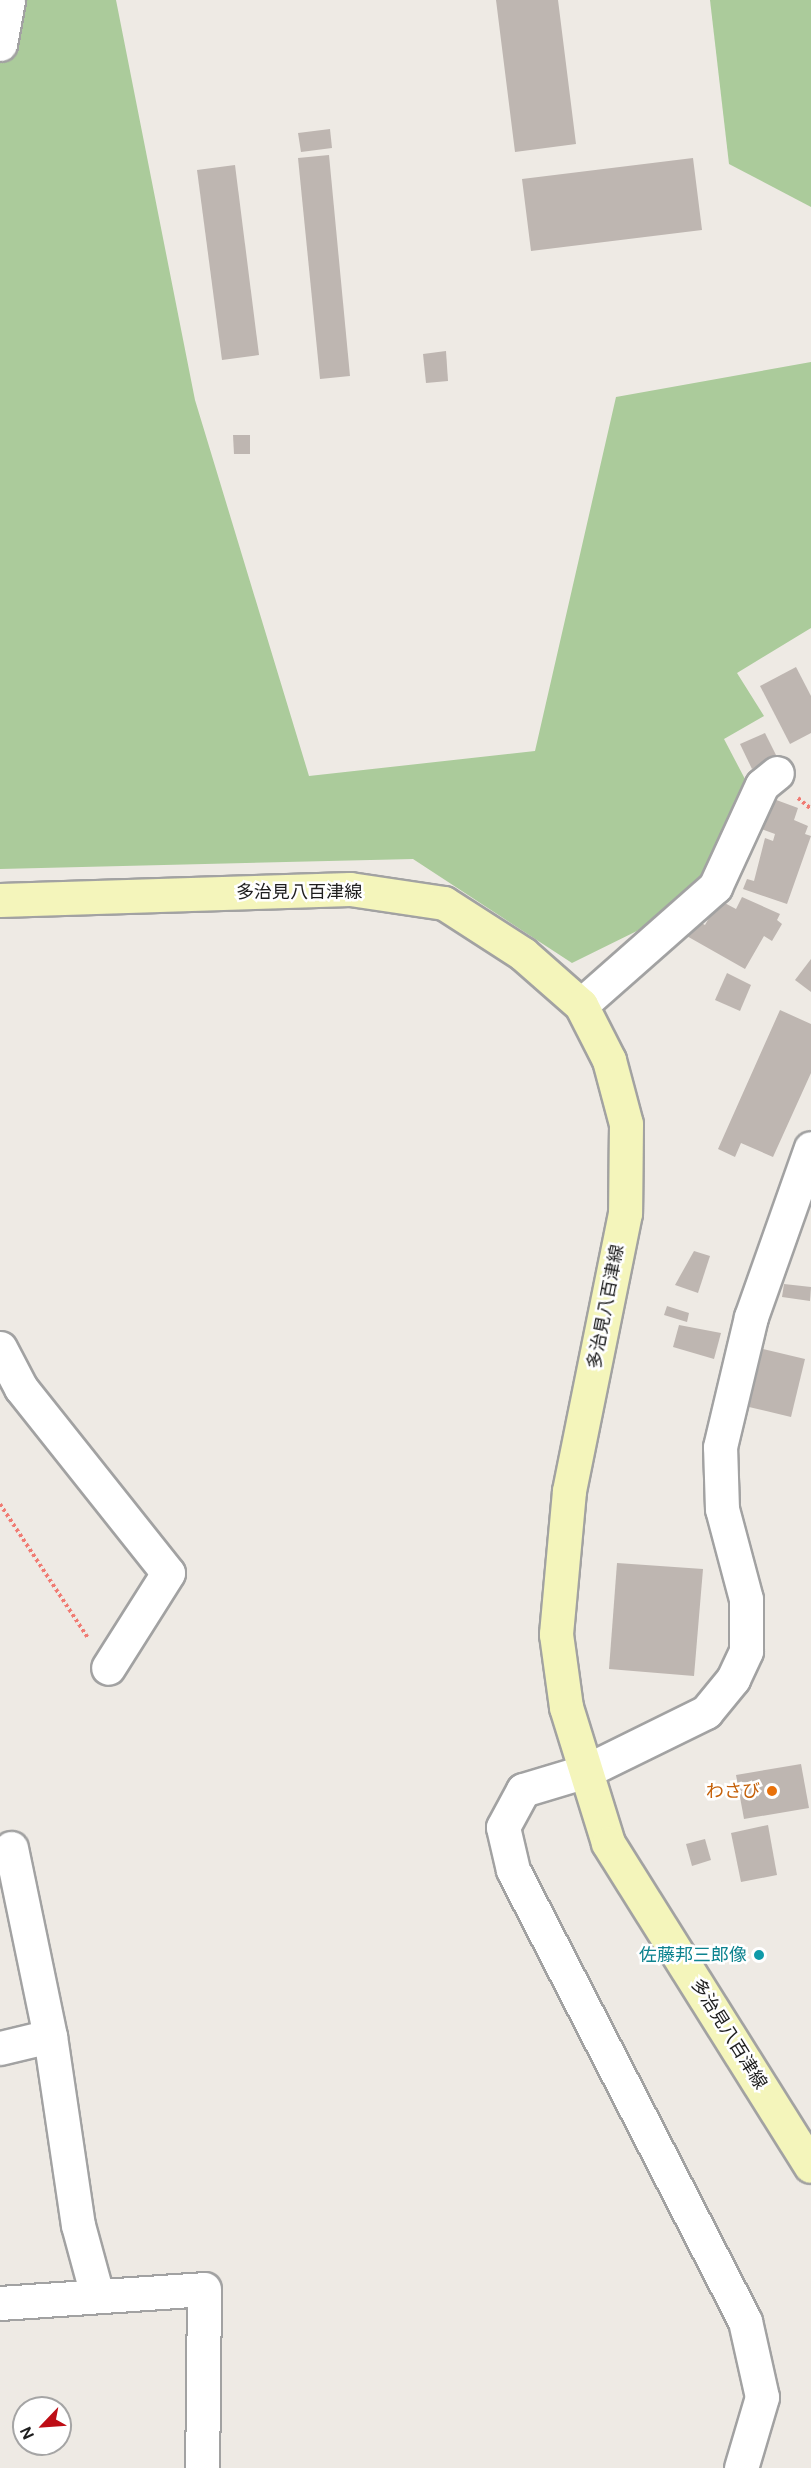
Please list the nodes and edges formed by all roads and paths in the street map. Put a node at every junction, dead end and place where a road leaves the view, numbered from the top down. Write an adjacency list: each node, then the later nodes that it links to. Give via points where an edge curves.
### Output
1 (8, 0): 2 (street)
2 (0, 44)
3 (777, 773): 5 (street, via 762,785 715,887)
4 (0, 900): 5 (main road, 多治見八百津線, via 350,889 444,903 523,954)
5 (581, 1005): 11 (main road, 多治見八百津線, via 609,1060 626,1124 625,1213 569,1491 556,1634 566,1707)
6 (811, 1148): 11 (street, via 794,1183 751,1317 720,1447 722,1509 746,1599 746,1651 733,1679 705,1712)
7 (0, 1347): 8 (street)
8 (10, 1395): 10 (street, via 168,1573)
9 (0, 1504): 10 (path)
10 (108, 1668)
11 (586, 1771): 15 (main road, 多治見八百津線, via 608,1843); 19 (street, via 523,1790 503,1827 513,1870 745,2321 762,2397)
12 (11, 1848): 13 (street)
13 (50, 2036): 14 (street); 16 (street, via 78,2225)
14 (0, 2048)
15 (811, 2166)
16 (97, 2295): 17 (street); 18 (street, via 204,2289)
17 (0, 2303)
18 (202, 2468)
19 (741, 2468)

